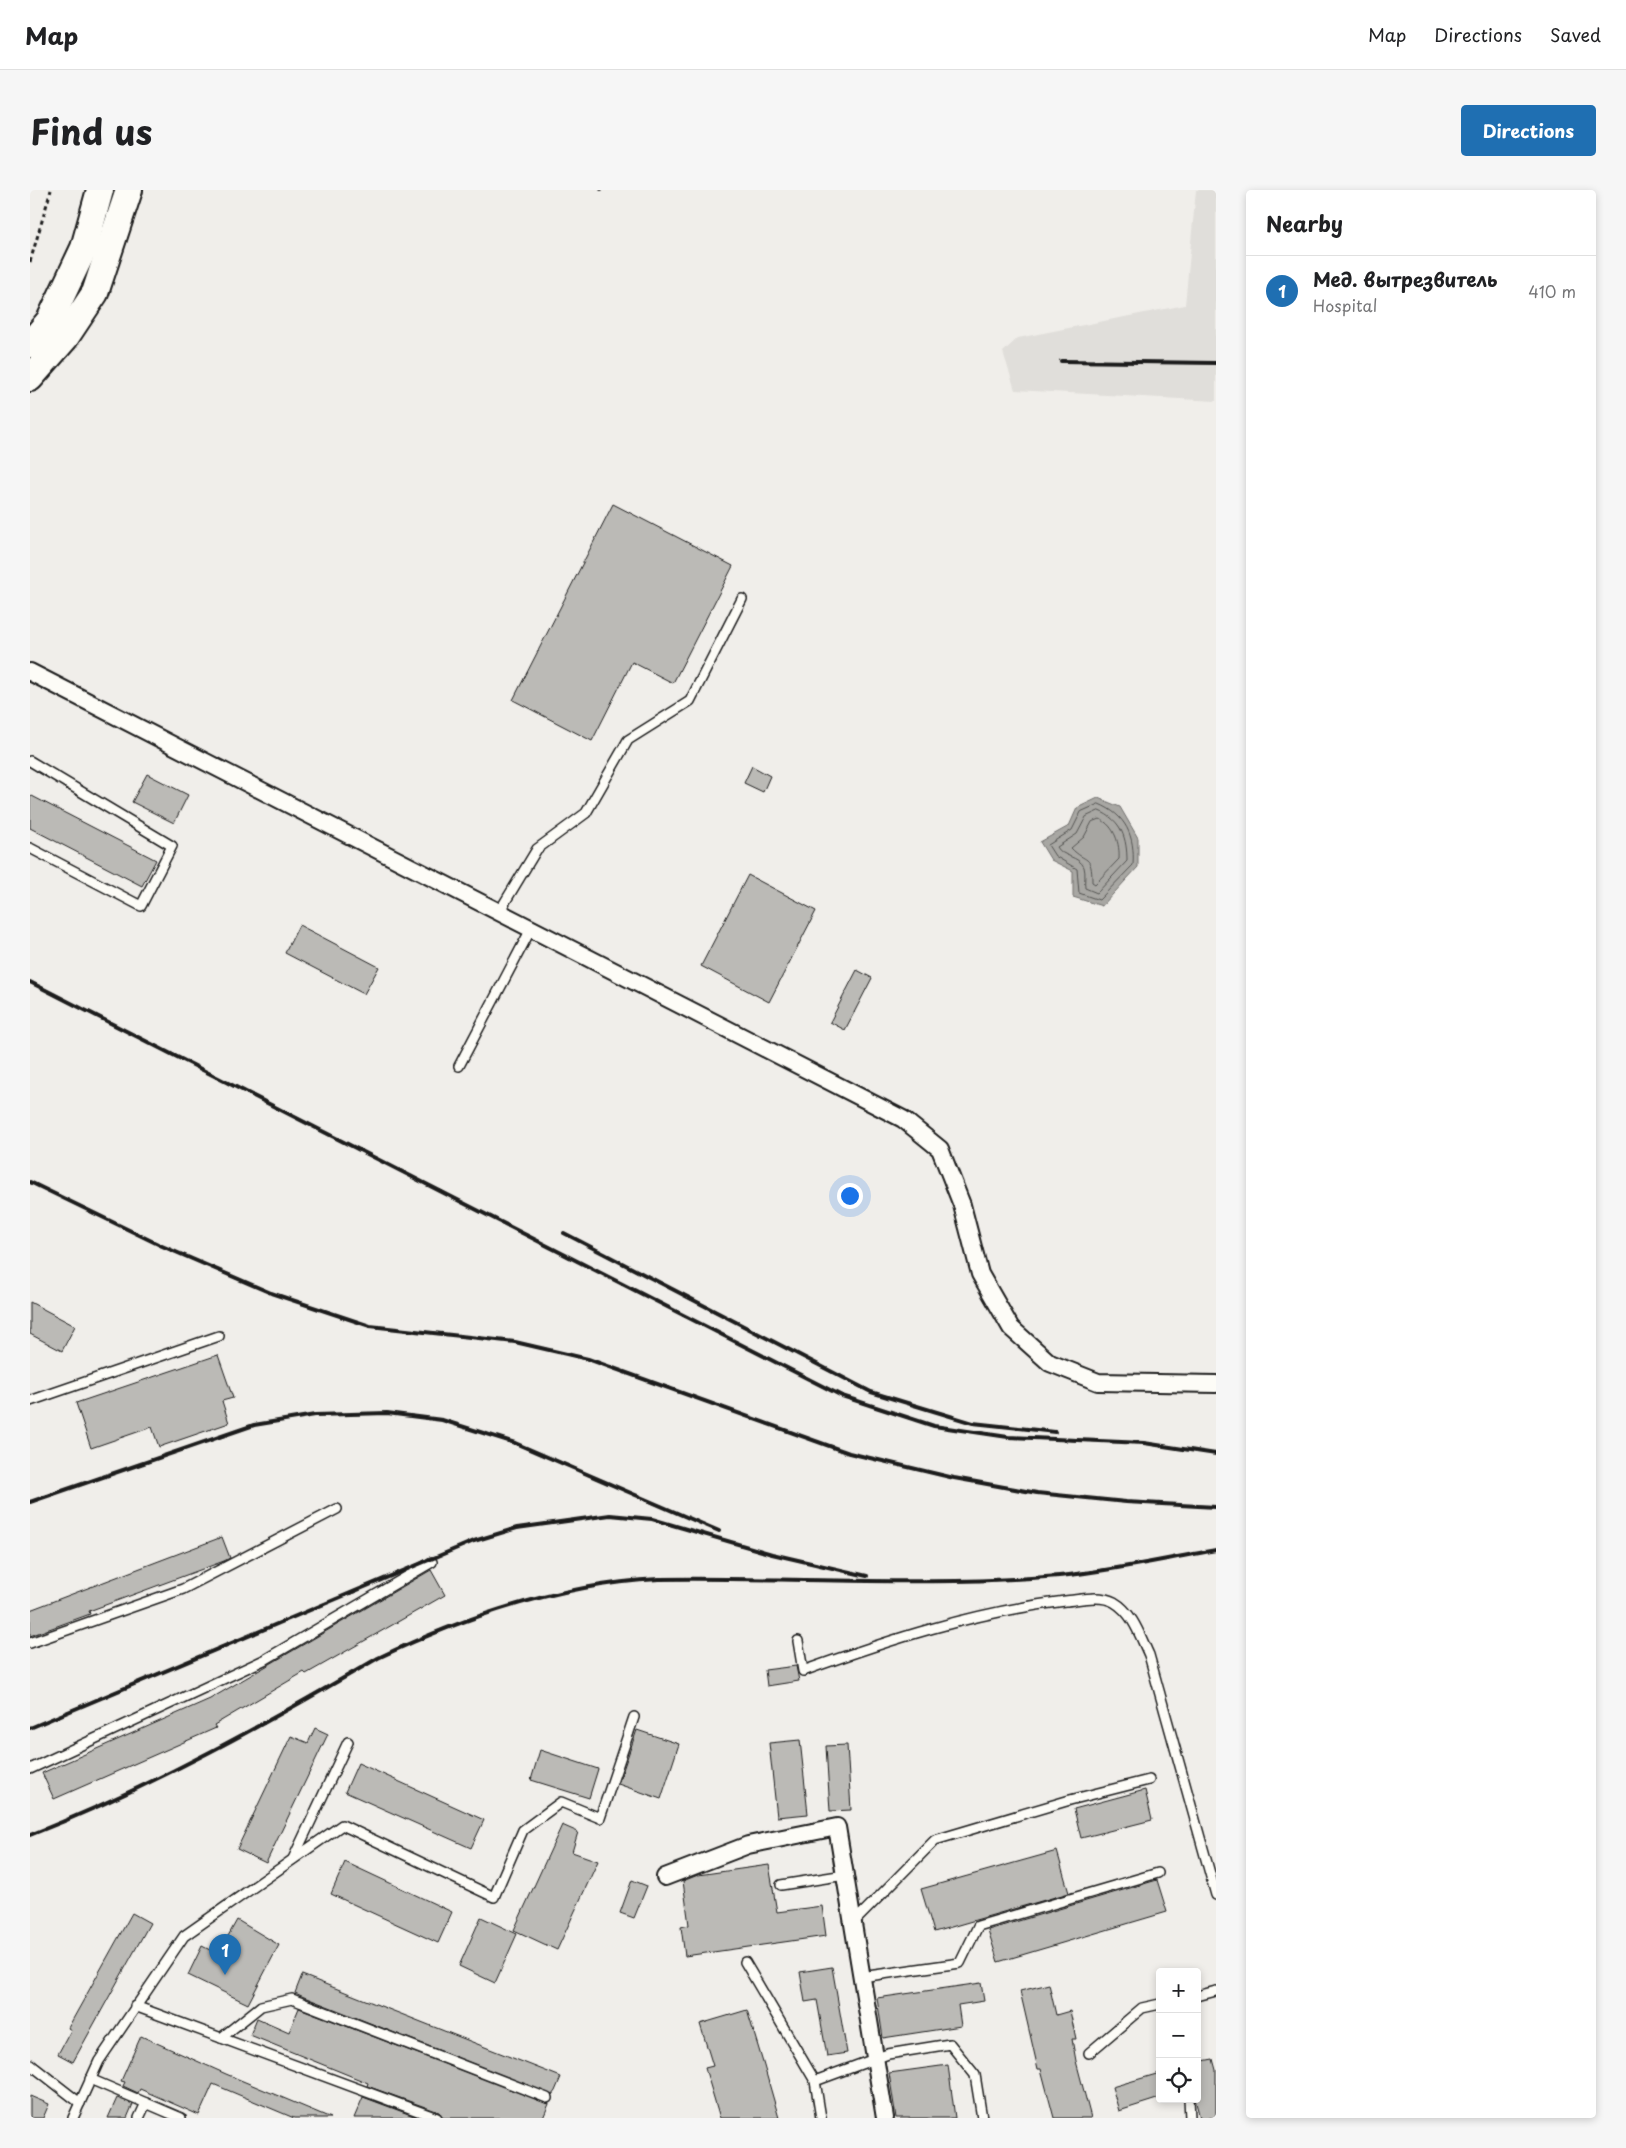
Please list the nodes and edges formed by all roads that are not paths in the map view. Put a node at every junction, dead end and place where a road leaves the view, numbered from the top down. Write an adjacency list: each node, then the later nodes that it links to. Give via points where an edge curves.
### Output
1 (100, 190): 3 (main road, via 84,248 50,320)
2 (129, 190): 4 (main road, via 95,293 65,338)
3 (30, 344)
4 (30, 378)
5 (742, 598): 9 (lane, via 690,700 628,740 586,812 537,849)
6 (30, 672): 9 (street)
7 (30, 761): 8 (lane, via 172,846 141,906)
8 (30, 848)
9 (499, 912): 10 (street)
10 (531, 929): 11 (lane); 13 (street, via 903,1119 940,1149 962,1205 980,1274 1011,1328 1050,1363 1098,1382)
11 (459, 1066)
12 (219, 1336): 14 (lane)
13 (1216, 1384)
14 (30, 1401)
15 (337, 1509): 18 (lane, via 183,1589)
16 (432, 1562): 21 (lane, via 266,1659)
17 (798, 1641): 28 (lane, via 804,1671 951,1622 1024,1606 1094,1598 1113,1601 1132,1618 1149,1655)
18 (30, 1643)
19 (634, 1717): 23 (lane, via 600,1818 561,1802 523,1830 494,1897 342,1825)
20 (348, 1742): 23 (lane)
21 (30, 1769)
22 (1149, 1780): 29 (lane, via 935,1840)
23 (292, 1860): 35 (lane, via 184,1936)
24 (1158, 1873): 31 (lane, via 978,1926 960,1963)
25 (845, 1875): 26 (street, via 837,1826 748,1845); 27 (lane); 29 (street)
26 (665, 1877)
27 (780, 1885)
28 (1216, 1895)
29 (853, 1923): 31 (street)
30 (745, 1962): 41 (lane)
31 (862, 1977): 38 (street)
32 (1216, 1991): 33 (lane)
33 (1201, 1995)
34 (1156, 2005): 37 (lane, via 1142,2008)
35 (135, 2006): 36 (lane); 40 (lane)
36 (221, 2038): 42 (lane, via 261,2006 292,2000); 49 (lane)
37 (1089, 2053)
38 (875, 2058): 41 (lane); 51 (street); 52 (lane, via 950,2044 976,2075)
39 (30, 2064): 44 (lane)
40 (90, 2079): 43 (lane); 44 (lane)
41 (815, 2081): 50 (lane)
42 (547, 2098)
43 (146, 2102): 47 (lane); 48 (lane)
44 (80, 2103): 46 (lane)
45 (1189, 2103): 53 (lane)
46 (73, 2118)
47 (139, 2118)
48 (181, 2118)
49 (437, 2118)
50 (821, 2118)
51 (884, 2118)
52 (982, 2118)
53 (1190, 2118)

